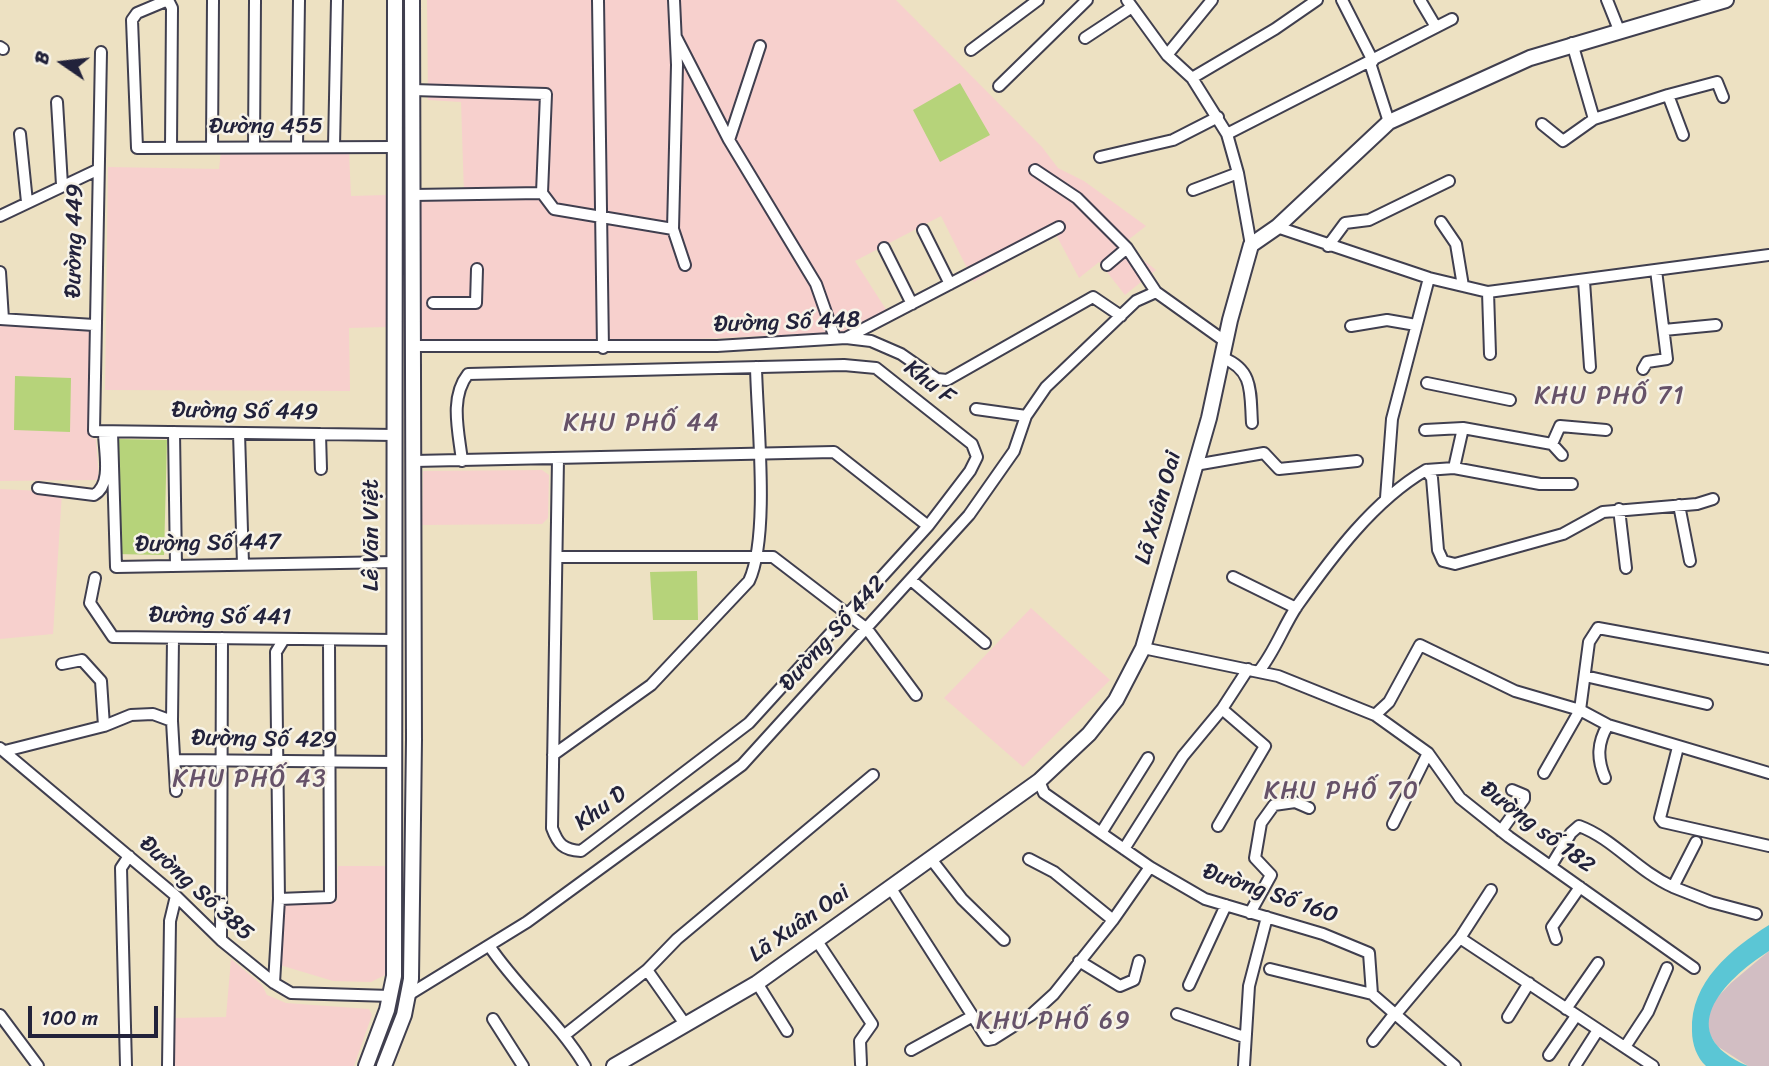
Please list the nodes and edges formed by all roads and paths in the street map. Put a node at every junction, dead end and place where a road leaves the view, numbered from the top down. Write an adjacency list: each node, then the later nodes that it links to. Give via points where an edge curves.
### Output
1 (168, 0): 48 (street, via 172,8); 48 (street, Đường 455, via 133,15 137,148)
2 (213, 0): 49 (street)
3 (255, 0): 50 (street)
4 (299, 0): 44 (street)
5 (337, 0): 45 (street)
6 (395, 0): 46 (main road, Lê Văn Việt)
7 (412, 0): 32 (main road, Lê Văn Việt)
8 (598, 0): 62 (street)
9 (674, 0): 22 (street)
10 (1038, 0): 26 (street)
11 (1087, 0): 31 (street)
12 (1212, 0): 28 (street)
13 (1317, 0): 30 (street)
14 (1342, 0): 29 (street)
15 (1420, 0): 20 (street)
16 (1607, 0): 21 (street)
17 (1726, 0): 21 (main road)
18 (1130, 3): 23 (street); 28 (street)
19 (1452, 19): 20 (street)
20 (1436, 27): 29 (street)
21 (1619, 30): 24 (main road)
22 (676, 37): 43 (street); 66 (street)
23 (1085, 38)
24 (1572, 43): 37 (street); 38 (main road)
25 (760, 46): 43 (street)
26 (971, 50)
27 (101, 52): 52 (street, Đường 449)
28 (1167, 55): 30 (street)
29 (1371, 62): 38 (street); 41 (street)
30 (1192, 78): 36 (street)
31 (999, 86)
32 (413, 90): 47 (main road, Lê Văn Việt); 58 (street, via 546,94)
33 (1668, 95): 34 (street, via 1715,82); 37 (street); 42 (street)
34 (1723, 97)
35 (57, 102): 56 (street)
36 (1219, 117): 41 (street); 51 (street, via 1173,140)
37 (1594, 120): 39 (street, via 1563,141)
38 (1390, 122): 65 (main road)
39 (1542, 124)
40 (20, 134): 60 (street)
41 (1227, 134): 54 (street)
42 (1683, 135)
43 (729, 140): 93 (street, via 816,284)
44 (297, 147): 45 (street, Đường 455); 50 (street, Đường 455)
45 (334, 147): 46 (street, Đường 455)
46 (395, 147): 47 (main road); 95 (main road, Lê Văn Việt)
47 (413, 147): 59 (main road, Lê Văn Việt)
48 (171, 148): 49 (street, Đường 455)
49 (212, 148): 50 (street, Đường 455)
50 (254, 148)
51 (1100, 157)
52 (97, 170): 56 (street); 88 (street, Đường 449)
53 (1035, 170): 71 (street, via 1077,198)
54 (1238, 173): 57 (street); 68 (street)
55 (1449, 181): 69 (street, via 1369,220 1345,223)
56 (62, 185): 60 (street)
57 (1192, 190)
58 (542, 193): 59 (street); 62 (street, via 554,209)
59 (413, 195): 96 (main road, Lê Văn Việt)
60 (27, 202): 61 (street)
61 (0, 216)
62 (603, 219): 66 (street); 97 (street)
63 (1441, 222): 81 (street, via 1456,244)
64 (1059, 227): 80 (street)
65 (1276, 227): 68 (main road); 69 (street)
66 (673, 229): 73 (street)
67 (923, 230): 80 (street)
68 (1251, 245): 94 (main road, Lã Xuân Oai)
69 (1328, 246): 78 (street)
70 (884, 248): 85 (street)
71 (1127, 248): 74 (street); 82 (street)
72 (1769, 255): 76 (street)
73 (685, 265)
74 (1107, 265)
75 (477, 269): 84 (street, via 476,308)
76 (1656, 271): 79 (street); 92 (street)
77 (0, 272): 87 (street)
78 (1429, 278): 81 (street); 89 (street)
79 (1584, 281): 83 (street); 100 (street)
80 (950, 284): 85 (street)
81 (1463, 286): 83 (street)
82 (1156, 292): 86 (street, Đường Số 442, via 1136,301); 94 (street)
83 (1488, 292): 98 (street)
84 (433, 303)
85 (912, 304): 93 (street)
86 (1121, 316): 93 (street, Đường Số 448, via 1093,297 947,380 937,379 872,341); 108 (street, Đường Số 442, via 1046,387)
87 (1, 319): 88 (street)
88 (94, 325): 113 (street, Đường 449)
89 (1416, 325): 91 (street, via 1387,320); 132 (street, via 1392,419)
90 (1716, 325): 92 (street)
91 (1351, 326)
92 (1664, 330): 102 (street, via 1667,359 1647,362)
93 (840, 338): 97 (street, Đường Số 448)
94 (1226, 342): 99 (main road, Lã Xuân Oai)
95 (395, 345): 96 (main road); 103 (main road, Lê Văn Việt)
96 (414, 346): 97 (street, Đường Số 448); 104 (main road, Lê Văn Việt)
97 (603, 348)
98 (1490, 354)
99 (1223, 358): 109 (street, via 1236,363 1250,380); 126 (main road, Lã Xuân Oai)
100 (1590, 367)
101 (756, 368): 120 (street); 124 (street, Khu F, via 468,374 456,400); 136 (street, Khu F, via 876,368 972,444 975,464)
102 (1643, 369)
103 (395, 374): 104 (main road); 117 (main road, Lê Văn Việt)
104 (414, 374): 118 (main road, Lê Văn Việt)
105 (1427, 383): 106 (street)
106 (1510, 400)
107 (976, 409): 108 (street)
108 (1026, 416): 146 (street, Đường Số 442, via 1014,451 969,515)
109 (1252, 423)
110 (1464, 428): 111 (street); 119 (street); 127 (street)
111 (1425, 430)
112 (1606, 430): 119 (street, via 1560,426)
113 (103, 432): 114 (street, Đường Số 449); 131 (street, via 103,489 94,495); 142 (street, Đường Số 447, via 116,567)
114 (174, 432): 115 (street, Đường Số 449); 142 (street)
115 (239, 433): 116 (street, Đường Số 449); 141 (street)
116 (320, 434): 117 (street, Đường Số 449); 128 (street)
117 (395, 435): 118 (main road); 140 (main road, Lê Văn Việt)
118 (414, 435): 123 (main road, Lê Văn Việt)
119 (1552, 444): 121 (street)
120 (759, 455): 122 (street); 136 (street, via 834,452); 138 (street)
121 (1562, 455)
122 (558, 459): 124 (street); 137 (street)
123 (414, 461): 124 (street); 179 (main road, Lê Văn Việt)
124 (461, 461)
125 (1357, 461): 126 (street, via 1279,469 1264,453)
126 (1195, 465): 156 (main road, Lã Xuân Oai)
127 (1454, 468): 129 (street); 130 (street, via 1540,484)
128 (321, 469)
129 (1426, 470): 132 (street); 135 (street, via 1432,478 1438,550 1443,561 1455,564 1563,534)
130 (1572, 484)
131 (38, 488)
132 (1386, 498): 147 (street)
133 (1713, 499): 134 (street)
134 (1679, 505): 135 (street); 139 (street)
135 (1619, 509): 143 (street)
136 (928, 526): 148 (street, Khu F)
137 (557, 557): 138 (street); 172 (street)
138 (757, 558): 148 (street, via 783,562); 172 (street, via 749,581 666,673 595,729)
139 (1690, 561)
140 (395, 562): 141 (street, Đường Số 447); 154 (main road, Lê Văn Việt)
141 (243, 564): 142 (street, Đường Số 447)
142 (176, 566)
143 (1626, 568)
144 (1233, 577): 147 (street)
145 (95, 578): 150 (street, Đường Số 441, via 90,603 113,637)
146 (911, 580): 149 (street, Đường Số 442); 155 (street)
147 (1296, 608): 159 (street, via 1275,651)
148 (847, 613): 149 (street); 172 (street, Khu D, via 743,729 581,851 559,844 552,828)
149 (867, 629): 161 (street); 216 (street, Đường Số 442, via 742,765)
150 (173, 638): 151 (street, Đường Số 441); 166 (street)
151 (222, 638): 152 (street, Đường Số 441); 175 (street)
152 (284, 639): 153 (street, Đường Số 441); 176 (street, via 276,652)
153 (329, 640): 154 (street, Đường Số 441); 177 (street)
154 (395, 640): 178 (main road, Lê Văn Việt)
155 (985, 642)
156 (1143, 648): 159 (street); 184 (main road, Lã Xuân Oai, via 1116,700 1089,734)
157 (1769, 659): 160 (street, via 1598,628 1589,642)
158 (62, 664): 168 (street, via 82,660 101,681)
159 (1254, 670): 163 (street); 165 (street, Đường số 182)
160 (1585, 676): 162 (street); 164 (street)
161 (916, 695)
162 (1707, 704)
163 (1222, 709): 189 (street, via 1265,746); 194 (street, via 1189,747)
164 (1580, 710): 165 (street, via 1515,691 1420,645 1389,702); 167 (street); 180 (street)
165 (1375, 715): 171 (street, Đường số 182)
166 (172, 721): 168 (street, Đường Số 429, via 153,714 131,715); 174 (street, Đường Số 429)
167 (1608, 725): 169 (street); 183 (street, via 1598,762)
168 (104, 726): 170 (street, Đường Số 429)
169 (1678, 747): 181 (street); 193 (street, via 1662,822)
170 (3, 750): 195 (street, Đường Số 385)
171 (1429, 753): 188 (street); 190 (street, Đường số 182, via 1460,798)
172 (553, 755)
173 (1148, 758): 191 (street)
174 (177, 760): 175 (street, Đường Số 429); 186 (street)
175 (222, 761): 176 (street, Đường Số 429); 213 (street)
176 (275, 761): 177 (street, Đường Số 429); 205 (street)
177 (329, 761): 178 (street, Đường Số 429); 205 (street, via 330,897)
178 (395, 762): 179 (main road); 230 (main road, Lê Văn Việt)
179 (414, 762): 228 (main road, Lê Văn Việt)
180 (1544, 773)
181 (1769, 773)
182 (873, 775): 223 (street, via 677,939)
183 (1605, 778)
184 (1039, 781): 191 (street, Đường Số 160, via 1044,793); 196 (main road, Lã Xuân Oai)
185 (1512, 790): 190 (street, via 1524,799)
186 (176, 791)
187 (1309, 808): 207 (street, via 1295,802 1274,805 1261,823 1255,858 1270,875)
188 (1394, 824)
189 (1218, 825)
190 (1502, 831): 198 (street, Đường số 182)
191 (1101, 833): 194 (street, Đường Số 160)
192 (1696, 842): 202 (street)
193 (1769, 846)
194 (1124, 849): 199 (street, Đường Số 160)
195 (129, 856): 204 (street, Đường Số 385); 251 (street, via 121,868)
196 (931, 859): 200 (main road, Lã Xuân Oai); 214 (street, via 962,899)
197 (1029, 859): 210 (street, via 1054,872)
198 (1551, 866): 201 (street, Đường số 182); 202 (street, via 1579,826 1598,833 1650,876)
199 (1150, 867): 206 (street, Đường Số 160, via 1205,899); 210 (street)
200 (890, 887): 215 (main road, Lã Xuân Oai); 235 (street)
201 (1580, 887): 212 (street, via 1552,927); 221 (street, Đường số 182)
202 (1673, 887): 208 (street)
203 (1491, 890): 211 (street)
204 (176, 896): 213 (street, Đường Số 385); 252 (street, via 170,921)
205 (279, 899): 225 (street)
206 (1226, 905): 207 (street, Đường Số 160); 227 (street)
207 (1250, 913): 209 (street, Đường Số 160)
208 (1756, 914)
209 (1267, 918): 229 (street, Đường Số 160, via 1369,953); 243 (street, via 1249,986)
210 (1113, 920): 217 (street)
211 (1460, 938): 226 (street); 233 (street)
212 (1556, 939)
213 (221, 940): 225 (street, Đường Số 385)
214 (1004, 940)
215 (817, 941): 224 (main road, Lã Xuân Oai); 248 (street, via 872,1024 860,1041)
216 (490, 947): 228 (street, Đường Số 442); 242 (street, via 511,978)
217 (1079, 961): 218 (street, via 1120,986 1133,980); 235 (street, via 1031,1016 993,1039 988,1040)
218 (1139, 961)
219 (1598, 963): 231 (street)
220 (1667, 968): 245 (street, via 1648,1012)
221 (1694, 968)
222 (1270, 969): 229 (street)
223 (647, 970): 239 (street); 242 (street)
224 (757, 982): 239 (main road, Lã Xuân Oai); 241 (street)
225 (274, 983): 230 (street, Đường Số 385, via 292,993)
226 (1528, 983): 231 (street); 237 (street)
227 (1189, 985)
228 (410, 994): 230 (main road); 254 (main road, Lê Văn Việt)
229 (1371, 994): 233 (street)
230 (391, 996): 253 (main road, Lê Văn Việt)
231 (1566, 1009): 236 (street)
232 (1177, 1014): 243 (street)
233 (1396, 1014): 244 (street); 258 (street)
234 (0, 1016): 250 (street)
235 (973, 1016): 246 (street)
236 (1576, 1016): 240 (street); 247 (street)
237 (1508, 1017)
238 (493, 1019): 255 (street)
239 (685, 1024): 257 (main road, Lã Xuân Oai)
240 (1598, 1030): 245 (street); 259 (street)
241 (787, 1031)
242 (566, 1034): 256 (street)
243 (1244, 1037): 249 (street)
244 (1373, 1041)
245 (1625, 1047): 260 (street)
246 (911, 1050)
247 (1549, 1055)
248 (862, 1064)
249 (1243, 1064)
250 (38, 1066)
251 (126, 1066)
252 (168, 1066)
253 (366, 1066)
254 (384, 1066)
255 (523, 1066)
256 (585, 1066)
257 (614, 1066)
258 (1455, 1066)
259 (1575, 1066)
260 (1653, 1066)

